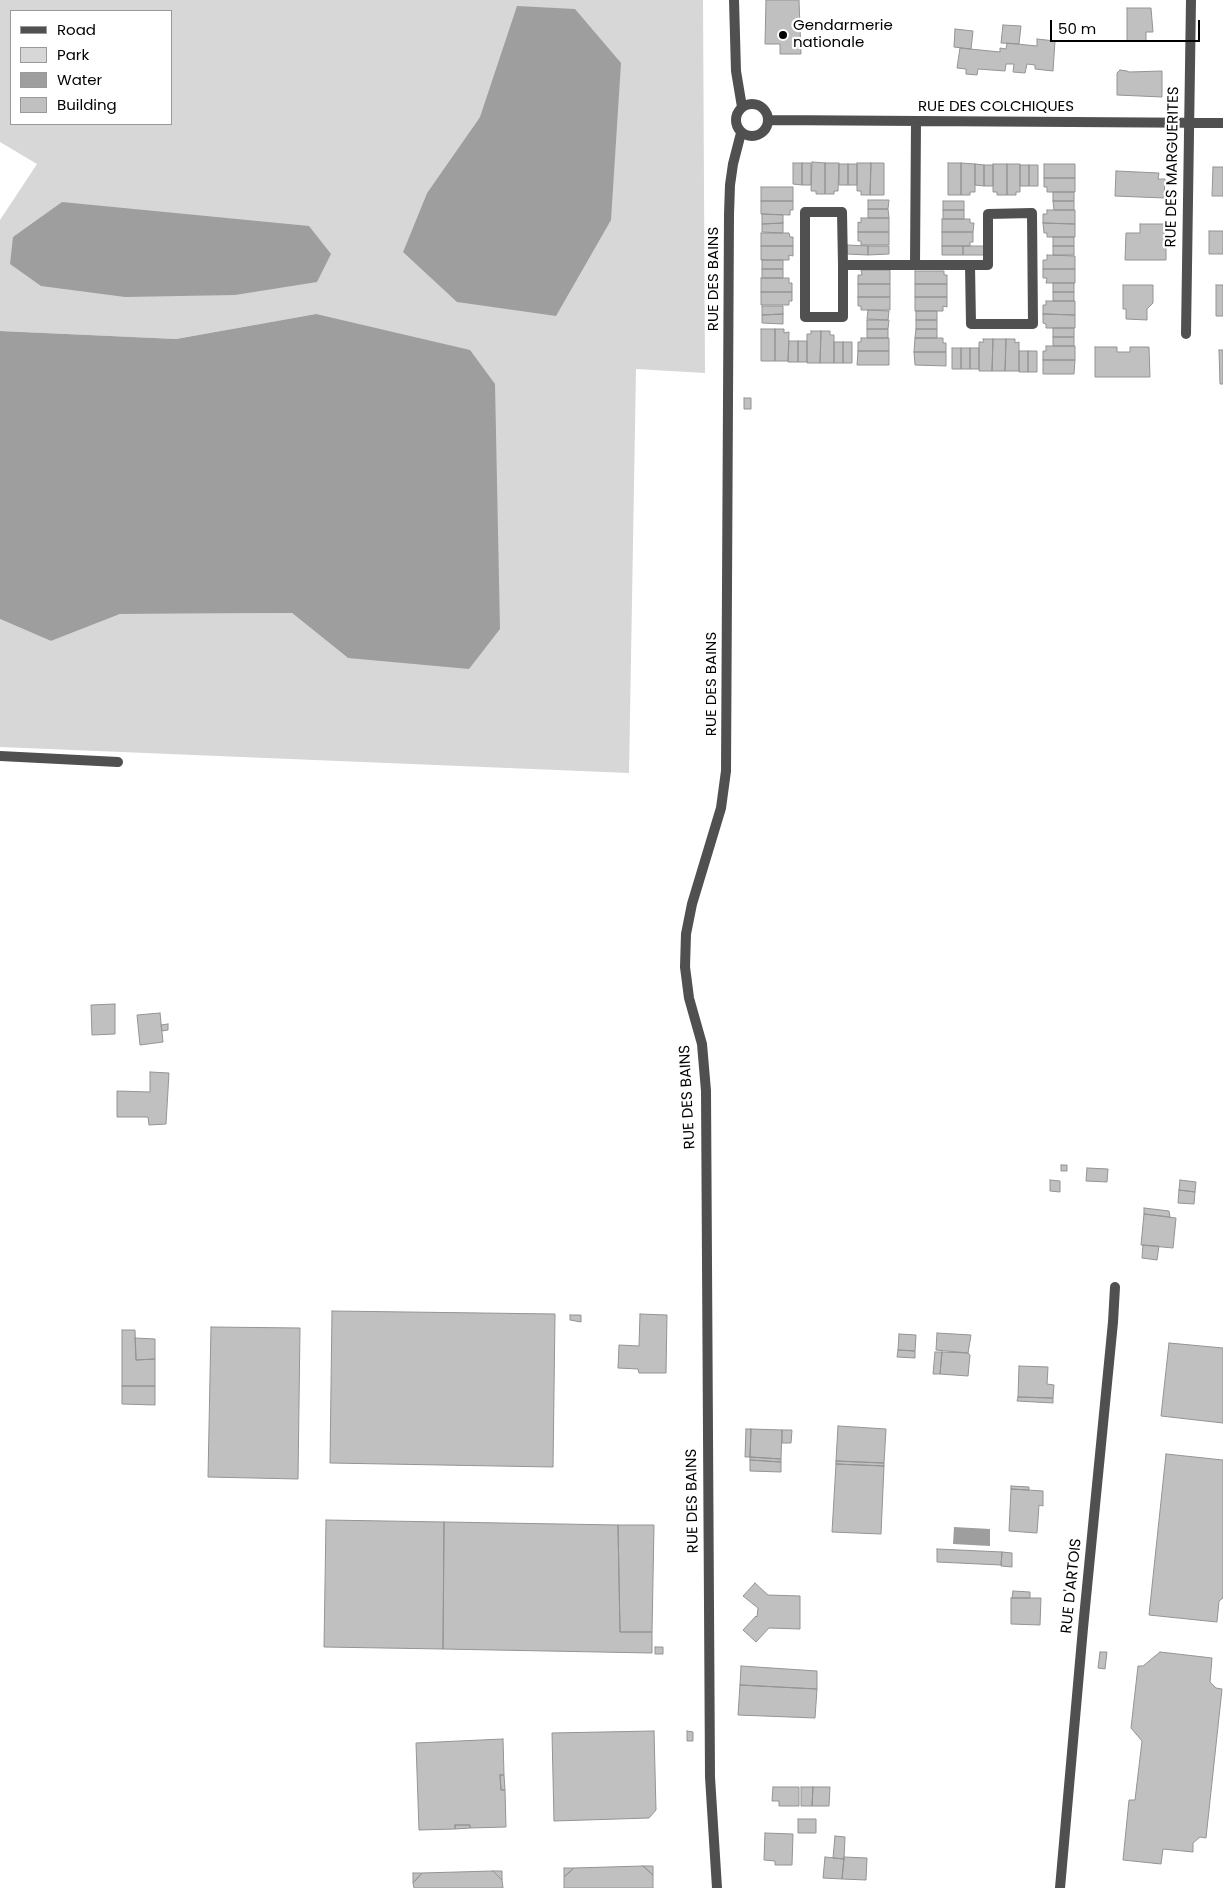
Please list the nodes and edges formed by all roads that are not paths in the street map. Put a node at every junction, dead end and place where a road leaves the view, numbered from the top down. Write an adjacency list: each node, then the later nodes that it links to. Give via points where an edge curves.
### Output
1 (734, 0): 3 (street, via 736,71)
2 (1191, 0): 6 (street, RUE DES MARGUERITES)
3 (742, 107): 4 (street, via 750,104 761,107); 8 (street, via 735,117)
4 (769, 120): 5 (street, RUE DES COLCHIQUES); 8 (street, via 762,133 746,136)
5 (916, 122): 6 (street, RUE DES COLCHIQUES); 10 (street)
6 (1189, 122): 7 (street, RUE DES COLCHIQUES); 12 (street, RUE DES MARGUERITES)
7 (1223, 123)
8 (741, 133): 16 (street, RUE DES BAINS, via 731,178 729,214 726,770 721,808 692,904 685,942 689,998 702,1044 706,1091 710,1777)
9 (843, 265): 9 (street, via 843,317 805,317 805,212 842,212); 10 (street)
10 (916, 265): 11 (street)
11 (970, 265): 11 (street, via 988,265 988,214 1032,213 1033,324 971,324)
12 (1186, 334)
13 (0, 756): 14 (street)
14 (118, 762)
15 (1115, 1287): 17 (street, RUE D'ARTOIS)
16 (717, 1888)
17 (1060, 1888)

